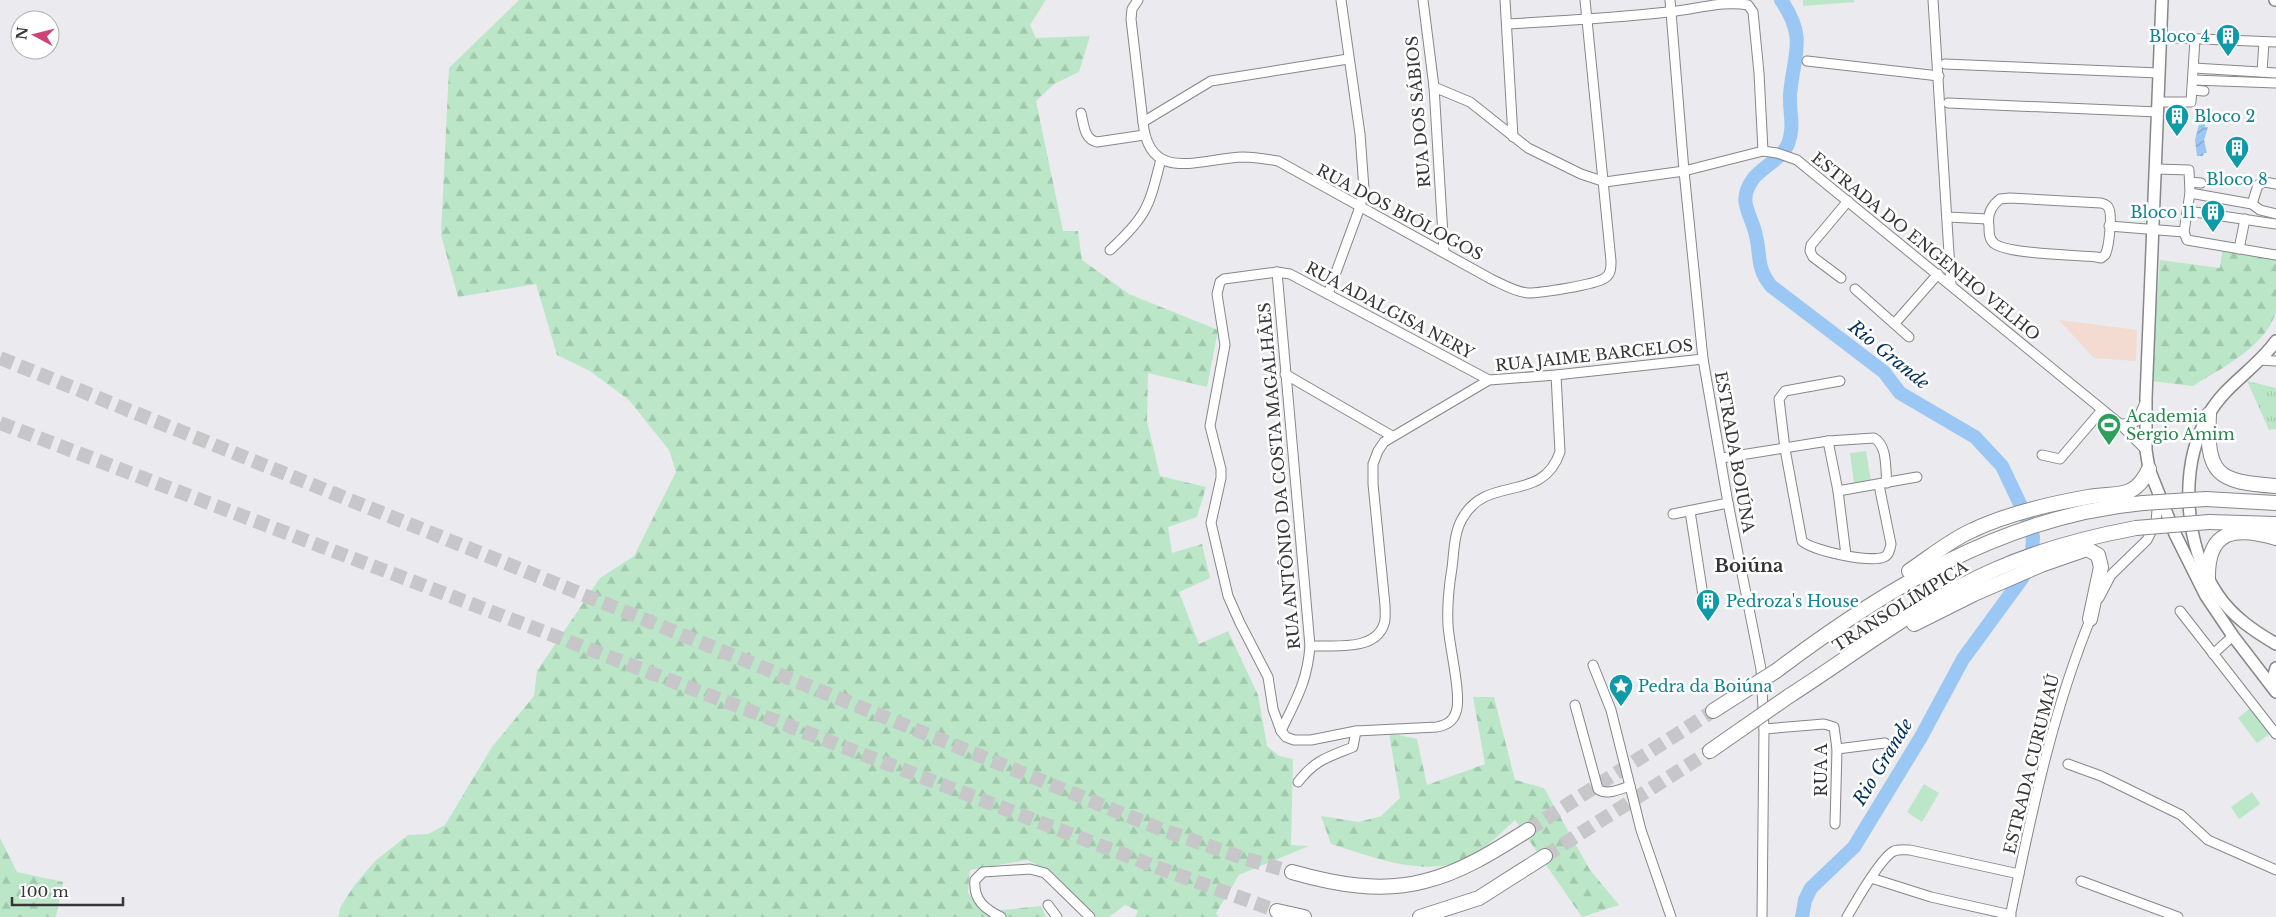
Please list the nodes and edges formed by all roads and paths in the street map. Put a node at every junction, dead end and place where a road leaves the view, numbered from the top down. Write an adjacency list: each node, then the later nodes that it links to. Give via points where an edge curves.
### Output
1 (1138, 0): 32 (street, via 1132,9 1131,19)
2 (1341, 0): 16 (street)
3 (1423, 0): 26 (street, RUA DOS SÁBIOS)
4 (1505, 0): 11 (street)
5 (1585, 0): 10 (street, RUA DOS BIÓLOGOS)
6 (1670, 0): 9 (street)
7 (1933, 0): 23 (street)
8 (2164, 1): 21 (main road)
9 (1671, 12): 10 (street); 35 (street, via 1742,3 1751,8 1760,73); 37 (street)
10 (1586, 20): 11 (street); 40 (street, RUA DOS BIÓLOGOS)
11 (1507, 24): 34 (street)
12 (2176, 38): 13 (street)
13 (2195, 39): 14 (street); 19 (street)
14 (2264, 42): 15 (street); 20 (street)
15 (2276, 42)
16 (1348, 58): 32 (street, via 1210,81); 46 (street, via 1364,182)
17 (1807, 61): 23 (street)
18 (1945, 64): 21 (street)
19 (2194, 68): 20 (street); 24 (street)
20 (2262, 72): 22 (street)
21 (2159, 73): 30 (main road)
22 (2276, 73)
23 (1939, 76): 49 (street)
24 (2193, 80): 25 (street); 28 (street)
25 (2276, 83)
26 (1434, 87): 34 (street, via 1470,102); 58 (street, RUA DOS SÁBIOS)
27 (2204, 91): 28 (street)
28 (2191, 96): 30 (street)
29 (1948, 103): 30 (street)
30 (2159, 103): 38 (main road)
31 (1081, 113): 33 (street, via 1086,135 1092,141)
32 (1143, 122): 33 (street)
33 (1144, 135): 36 (street, via 1152,153)
34 (1513, 137): 40 (street, via 1581,174)
35 (1765, 151): 37 (street); 44 (street, ESTRADA DO ENGENHO VELHO, via 1797,160)
36 (1161, 159): 46 (street, RUA DOS BIÓLOGOS, via 1186,164 1242,157 1278,161); 57 (street, via 1142,218)
37 (1684, 171): 40 (street); 71 (street, ESTRADA BOIÚNA)
38 (2156, 172): 39 (street); 54 (main road)
39 (2189, 176): 41 (street); 43 (street)
40 (1605, 182): 58 (street, RUA DOS BIÓLOGOS, via 1611,270 1604,279 1547,292 1527,292 1498,282)
41 (2201, 183)
42 (2276, 184): 45 (street, via 2265,182 2258,185)
43 (2190, 193): 45 (street); 47 (street)
44 (1848, 201): 62 (street, ESTRADA DO ENGENHO VELHO); 63 (street, via 1811,245 1810,251 1813,257)
45 (2252, 204): 48 (street)
46 (1360, 207): 58 (street, RUA DOS BIÓLOGOS); 66 (street)
47 (2188, 211): 50 (street); 55 (street)
48 (2276, 214)
49 (1947, 217): 51 (street); 60 (street)
50 (2245, 218): 52 (street); 56 (street)
51 (1988, 219): 53 (street, via 1990,209 2000,199 2047,200 2104,204 2110,211); 53 (street, via 1991,241 1999,246 2096,257 2103,257 2107,251)
52 (2276, 224)
53 (2109, 226): 54 (street)
54 (2154, 230): 55 (street); 76 (main road)
55 (2184, 232): 56 (street, via 2185,238 2190,240)
56 (2239, 249): 59 (street)
57 (1110, 250)
58 (1444, 252)
59 (2276, 254)
60 (1950, 258): 62 (street); 64 (street)
61 (1277, 272): 66 (street, RUA ADALGISA NERY, via 1298,277); 72 (street, RUA ANTÔNIO DA COSTA MAGALHÃES); 116 (street, RUA ADALGISA NERY, via 1224,278 1220,282 1217,294 1225,345 1210,426 1221,478 1212,514 1213,534 1228,596 1268,677)
62 (1936, 272): 64 (street, ESTRADA DO ENGENHO VELHO); 67 (street)
63 (1841, 278)
64 (1951, 285): 77 (street, ESTRADA DO ENGENHO VELHO)
65 (1855, 289): 67 (street)
66 (1328, 294): 74 (street, RUA ADALGISA NERY)
67 (1895, 323): 68 (street)
68 (1909, 337)
69 (2276, 341): 70 (main road)
70 (2268, 358): 78 (main road, via 2233,385)
71 (1704, 359): 73 (street, RUA JAIME BARCELOS); 85 (street, ESTRADA BOIÚNA)
72 (1285, 374): 80 (street); 105 (street, RUA ANTÔNIO DA COSTA MAGALHÃES)
73 (1556, 375): 74 (street, RUA JAIME BARCELOS); 115 (street, via 1560,452 1556,464 1536,483 1502,490 1479,500 1462,519 1456,537 1448,625 1458,702 1453,719 1437,727)
74 (1488, 380): 80 (street, RUA JAIME BARCELOS)
75 (1840, 382): 82 (street, via 1795,388 1781,394 1779,406)
76 (2146, 398): 79 (street, via 2137,420); 83 (main road)
77 (2102, 410): 79 (street, ESTRADA DO ENGENHO VELHO); 84 (street, via 2060,459)
78 (2209, 414): 89 (highway, via 2209,449 2219,472 2233,481); 99 (main road, via 2194,450 2189,480 2195,544)
79 (2120, 424): 83 (street, ESTRADA DO ENGENHO VELHO)
80 (1392, 436): 105 (street, RUA JAIME BARCELOS, via 1378,451 1374,464 1384,624 1374,639 1366,643)
81 (1828, 441): 82 (street); 88 (street, via 1874,438 1881,443); 90 (street)
82 (1785, 449): 85 (street); 98 (street, via 1802,541 1814,549)
83 (2146, 450): 86 (main road)
84 (2042, 455)
85 (1722, 458): 92 (street, ESTRADA BOIÚNA)
86 (2149, 469): 91 (main road); 107 (highway, via 2139,485 2127,493 2051,504 1972,530 1816,637)
87 (1917, 477): 88 (street)
88 (1883, 484): 90 (street); 98 (street, via 1890,549 1884,557)
89 (2276, 486)
90 (1838, 491): 98 (street)
91 (2159, 494): 102 (street, ESTRADA CURUMAÚ, via 2156,522 2151,532 2136,552 2111,575); 103 (main road, via 2190,566)
92 (1728, 503): 94 (street); 114 (street, ESTRADA BOIÚNA, via 1761,669)
93 (2276, 503): 107 (highway, TRANSOLÍMPICA, bridge, via 2206,499 2143,503 2085,511 2016,531 1920,574 1853,615)
94 (1690, 511): 95 (street); 100 (street)
95 (1674, 514)
96 (2276, 524): 106 (highway, TRANSOLÍMPICA, bridge, via 2210,522 2136,528 2044,551 1962,585)
97 (2276, 538): 99 (highway, via 2249,531 2230,533 2213,549 2208,562)
98 (1846, 555)
99 (2208, 579): 104 (main road, via 2219,597 2243,622)
100 (1704, 602)
101 (2180, 611): 108 (street)
102 (2090, 619): 106 (highway, via 2101,567 2098,554 2083,550 2041,565 1926,617 1886,641); 129 (street, ESTRADA CURUMAÚ, via 2053,728)
103 (2233, 636): 108 (street); 111 (main road)
104 (2276, 644)
105 (1310, 646): 116 (street, RUA ANTÔNIO DA COSTA MAGALHÃES, via 1304,685)
106 (1866, 646): 120 (highway, TRANSOLÍMPICA, bridge)
107 (1802, 652): 113 (highway, TRANSOLÍMPICA, bridge)
108 (2213, 654): 117 (street)
109 (1593, 665): 123 (street, via 1612,710)
110 (2276, 668): 111 (main road, via 2273,678)
111 (2276, 691)
112 (1575, 705): 123 (street, via 1598,789 1606,793)
113 (1712, 711)
114 (1764, 730): 119 (street, RUA A, via 1831,725 1835,730); 141 (street, ESTRADA BOIÚNA)
115 (1356, 731): 116 (street, via 1310,740 1294,740); 122 (street, via 1353,747 1320,760)
116 (1281, 732)
117 (2276, 734)
118 (1885, 744): 119 (street)
119 (1837, 749): 124 (street, RUA A)
120 (1710, 751)
121 (2068, 764): 127 (street, via 2181,814 2208,840)
122 (1298, 782)
123 (1630, 786): 140 (street, via 1641,830)
124 (1835, 824)
125 (1528, 830): 128 (highway, via 1475,861 1424,882 1357,886)
126 (1545, 856): 139 (highway, via 1479,898)
127 (2276, 870)
128 (1292, 872)
129 (2019, 874): 130 (street, via 1902,850 1890,854); 134 (street, ESTRADA CURUMAÚ)
130 (1871, 878): 134 (street); 142 (street)
131 (2081, 882): 143 (street)
132 (1048, 905): 136 (street)
133 (1277, 911): 138 (highway)
134 (2010, 916)
135 (1001, 917): 137 (street, via 988,910 975,894 975,880 983,872 1030,869 1045,873)
136 (1058, 917)
137 (1090, 917)
138 (1304, 917)
139 (1420, 917)
140 (1671, 917)
141 (1762, 917)
142 (1848, 917)
143 (2178, 917)

